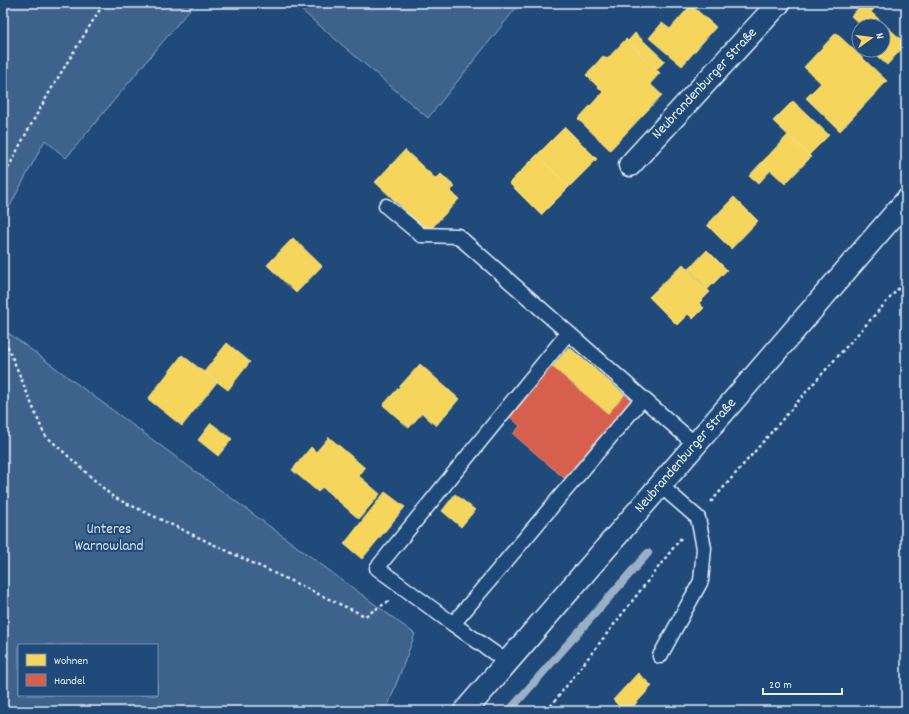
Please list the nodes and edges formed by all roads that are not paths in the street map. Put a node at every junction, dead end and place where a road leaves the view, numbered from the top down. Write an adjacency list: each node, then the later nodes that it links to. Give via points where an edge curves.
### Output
1 (779, 3): 2 (main road, Neubrandenburger Straße)
2 (630, 165)
3 (906, 201): 7 (main road, Neubrandenburger Straße)
4 (386, 206): 5 (lane, via 421,235 458,236)
5 (568, 333): 6 (lane); 9 (lane, via 378,568)
6 (643, 398): 7 (lane); 9 (lane)
7 (696, 445): 8 (main road, Neubrandenburger Straße)
8 (661, 486): 10 (lane, via 698,518 704,548 701,581); 11 (main road, Neubrandenburger Straße)
9 (453, 624): 11 (lane)
10 (660, 656)
11 (507, 662): 12 (main road, Neubrandenburger Straße)
12 (465, 711)

